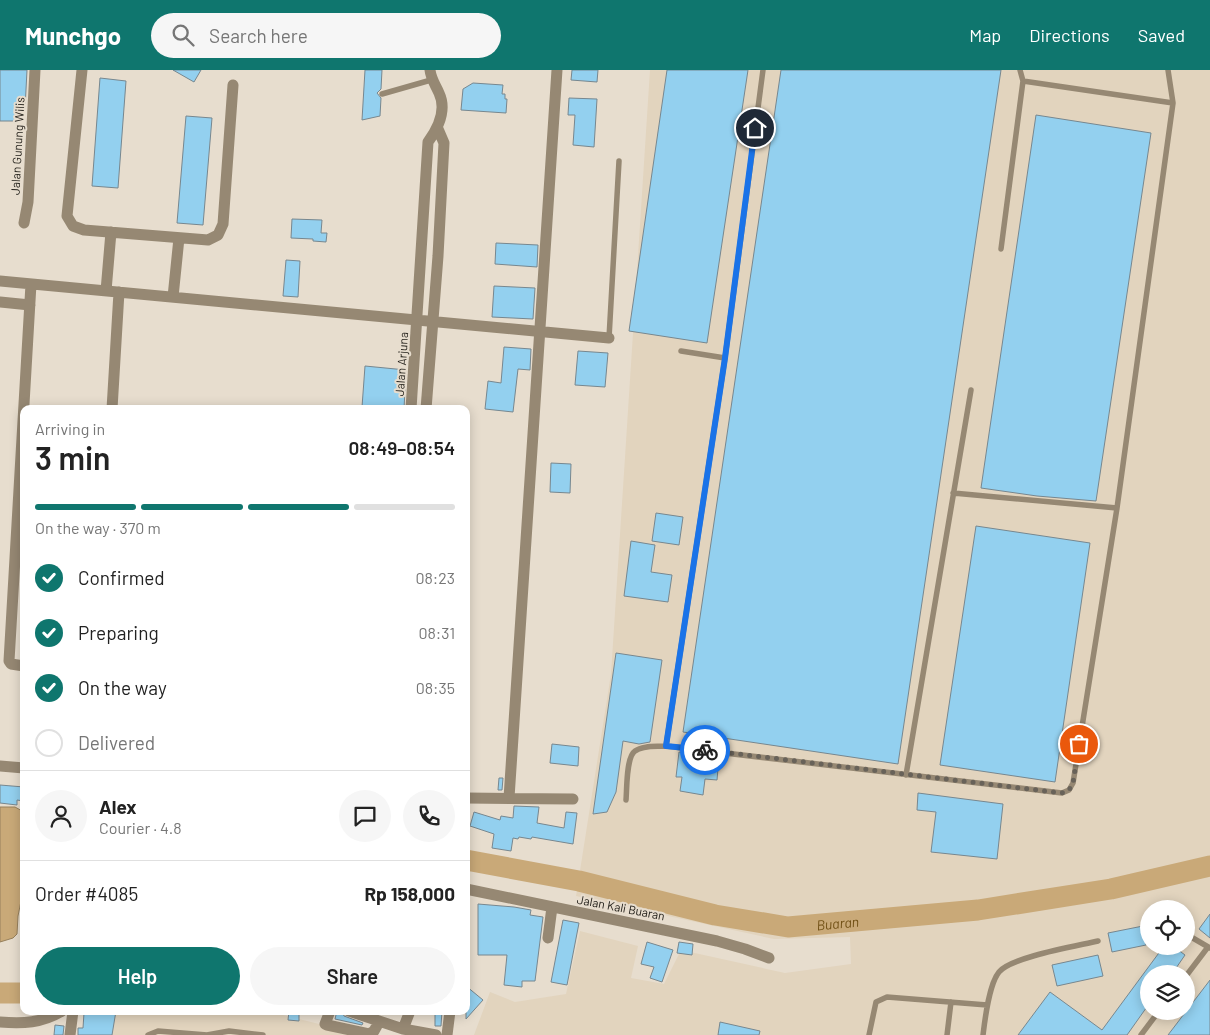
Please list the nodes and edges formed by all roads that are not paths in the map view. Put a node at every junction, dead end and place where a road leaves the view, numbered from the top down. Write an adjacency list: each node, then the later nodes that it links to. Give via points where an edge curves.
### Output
1 (35, 70): 14 (street, Jalan Gunung Wilis)
2 (82, 70): 15 (street, via 67,216 73,226)
3 (763, 70): 32 (lane)
4 (1020, 70): 8 (lane)
5 (1168, 70): 11 (lane)
6 (554, 71): 29 (street)
7 (431, 75): 10 (lane); 12 (street, via 442,102)
8 (1023, 82): 11 (lane); 17 (lane)
9 (233, 85): 16 (street, via 223,224 218,235 208,240)
10 (382, 94)
11 (1172, 104): 40 (lane)
12 (438, 129): 18 (street, Jalan Arjuna, via 428,142); 19 (street, via 444,142)
13 (619, 161): 30 (lane)
14 (24, 223)
15 (111, 232): 16 (street); 22 (street)
16 (179, 238): 24 (street)
17 (1001, 249)
18 (421, 255): 19 (street); 27 (street, Jalan Arjuna)
19 (438, 256): 28 (street)
20 (0, 281): 21 (street)
21 (32, 284): 22 (street); 26 (street)
22 (106, 291): 23 (street)
23 (119, 292): 24 (street); 35 (street)
24 (173, 297): 27 (street)
25 (0, 302): 26 (street)
26 (30, 305): 34 (street)
27 (418, 321): 28 (street); 36 (street, Jalan Arjuna)
28 (432, 321): 29 (street); 37 (street)
29 (540, 332): 30 (street); 47 (street)
30 (609, 338)
31 (680, 351): 32 (lane)
32 (725, 358): 42 (lane)
33 (971, 390): 38 (lane)
34 (25, 405)
35 (112, 405)
36 (411, 405)
37 (426, 405)
38 (953, 493): 40 (lane); 45 (lane)
39 (20, 498): 41 (street, via 9,662)
40 (1117, 508): 45 (lane, via 1073,783 1069,790 1062,793)
41 (20, 665)
42 (666, 746): 45 (lane); 49 (lane, via 643,748 630,757)
43 (0, 766): 44 (street)
44 (20, 768)
45 (906, 775)
46 (470, 798): 47 (street)
47 (510, 798): 48 (street)
48 (573, 799)
49 (626, 800)
50 (470, 890): 51 (street, Jalan Kali Buaran)
51 (552, 907): 52 (street); 56 (street, Jalan Kali Buaran, via 716,941)
52 (548, 938)
53 (1195, 939): 55 (lane)
54 (1098, 941): 59 (lane, via 1013,962 999,972)
55 (1209, 948): 57 (lane)
56 (769, 958)
57 (1195, 965)
58 (951, 1002): 59 (lane); 76 (lane, via 886,997 876,1002); 77 (lane)
59 (987, 1005): 78 (lane)
60 (54, 1015): 70 (street)
61 (72, 1015): 71 (street)
62 (329, 1015): 68 (street, via 325,1024 369,1034)
63 (360, 1015): 68 (street)
64 (408, 1015): 69 (street)
65 (450, 1015): 75 (street)
66 (1152, 1020): 79 (lane)
67 (0, 1022): 70 (street)
68 (378, 1022): 69 (street)
69 (403, 1028): 74 (street)
70 (18, 1029)
71 (70, 1035)
72 (148, 1035): 73 (lane, via 158,1031 207,1035 229,1031)
73 (263, 1035)
74 (436, 1035)
75 (448, 1035)
76 (869, 1035)
77 (946, 1035)
78 (983, 1035)
79 (1141, 1035)

